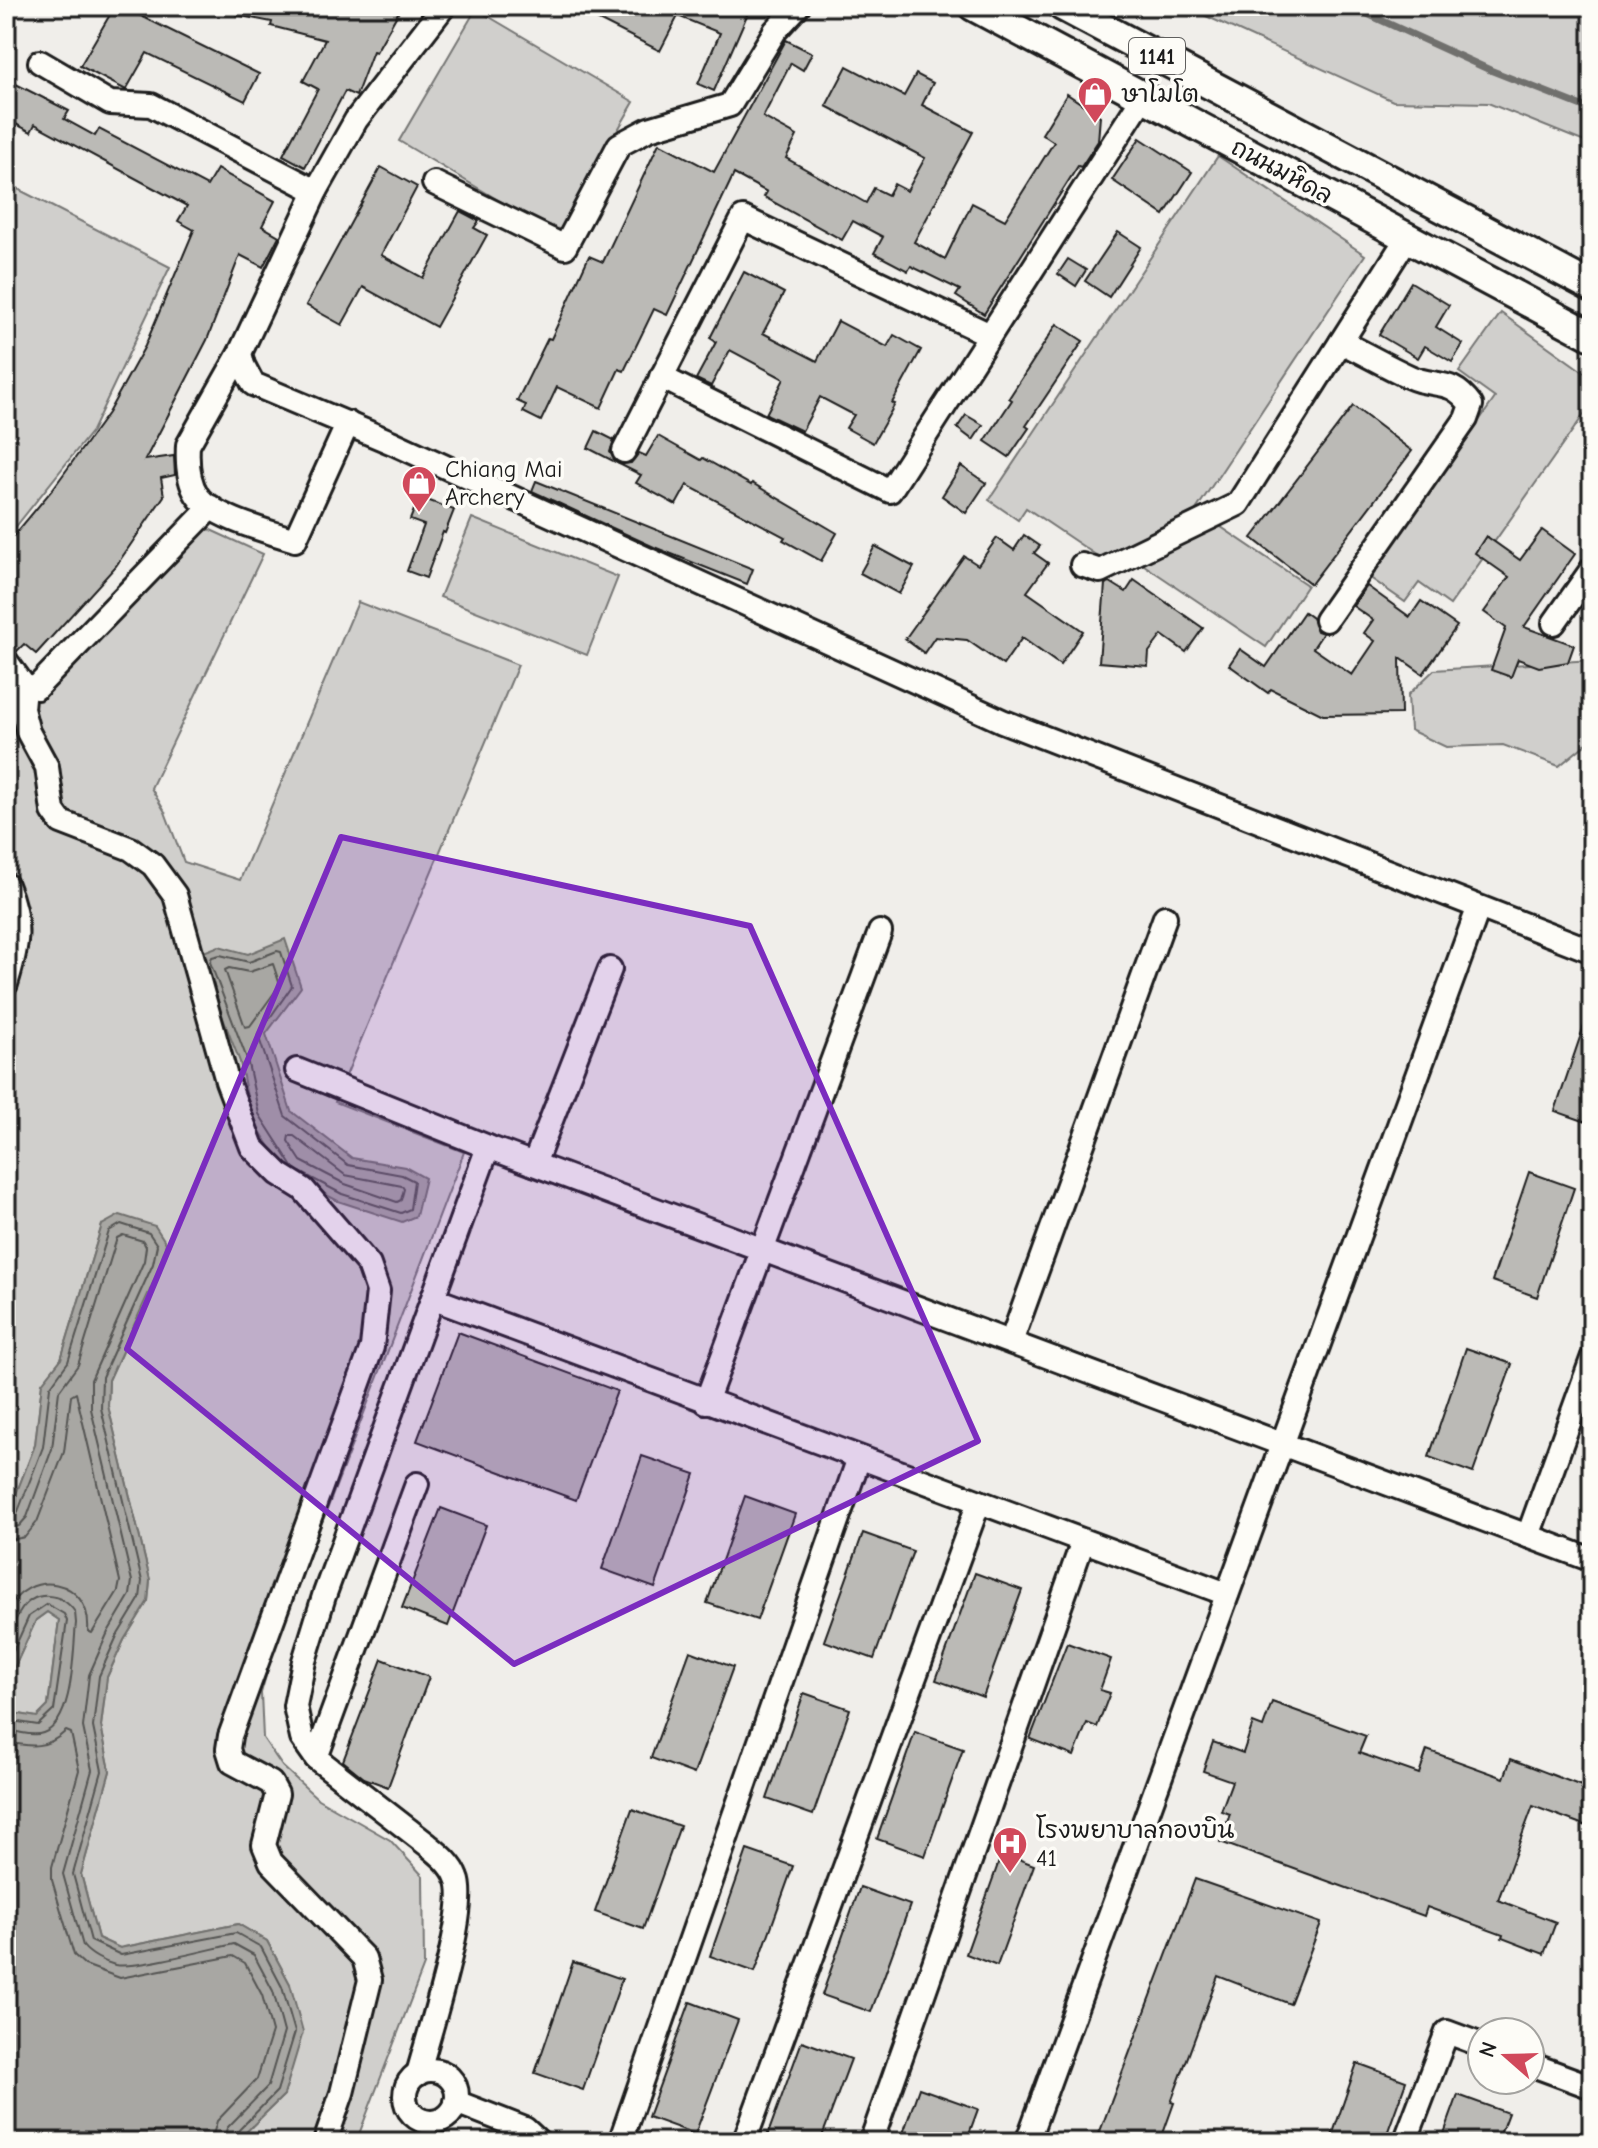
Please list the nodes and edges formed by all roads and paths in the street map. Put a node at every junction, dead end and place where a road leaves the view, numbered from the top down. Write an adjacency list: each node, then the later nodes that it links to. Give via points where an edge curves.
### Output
1 (444, 6): 8 (street, via 356,120)
2 (798, 6): 7 (street, via 775,31 730,105 649,129 619,145 565,247)
3 (973, 6): 6 (main road, ถนนมหิดล / 1141)
4 (1062, 6): 9 (main road, ถนนมหิดล / 1141)
5 (40, 62): 8 (street, via 110,103 151,105)
6 (1143, 97): 10 (main road, ถนนมหิดล / 1141); 13 (street)
7 (434, 183)
8 (316, 191): 16 (street)
9 (1498, 236): 11 (main road); 12 (main road, ถนนมหิดล / 1141)
10 (1407, 238): 11 (main road, ถนนมหิดล / 1141); 15 (street)
11 (1477, 274): 14 (main road, ถนนมหิดล / 1141)
12 (1592, 287)
13 (990, 335): 17 (street, via 890,491); 17 (street, via 743,218)
14 (1592, 336)
15 (1341, 342): 21 (street, via 1238,504 1100,571); 23 (street, via 1414,379 1439,382 1464,395 1471,405)
16 (240, 353): 18 (street, via 253,384); 20 (street, via 188,445 191,482)
17 (661, 377): 19 (street)
18 (348, 423): 20 (street, via 295,540); 28 (street, via 1002,721)
19 (624, 451)
20 (211, 507): 26 (street, via 36,688)
21 (1082, 565)
22 (1592, 569): 24 (street)
23 (1326, 620)
24 (1554, 623)
25 (6, 661): 26 (street)
26 (15, 691): 56 (street, via 47,767 53,811 61,822 131,849 153,865 175,895 227,1081 252,1147 313,1200 369,1265 378,1291 372,1347 228,1749 232,1762 271,1783 277,1794 264,1845 271,1862 364,1958 370,1980)
27 (6, 885): 33 (street, via 17,914 15,954)
28 (1478, 909): 31 (street); 42 (street)
29 (1165, 917): 39 (street)
30 (880, 932): 37 (street)
31 (1592, 951)
32 (610, 969): 36 (street)
33 (6, 984)
34 (297, 1070): 35 (street)
35 (488, 1147): 36 (street); 38 (street)
36 (534, 1164): 37 (street)
37 (764, 1250): 39 (street); 41 (street)
38 (434, 1299): 41 (street); 50 (street, via 304,1661 295,1706 302,1738)
39 (1011, 1342): 42 (street)
40 (1592, 1359): 46 (street)
41 (706, 1402): 43 (street)
42 (1282, 1444): 46 (street); 49 (street)
43 (859, 1458): 45 (street); 58 (street)
44 (417, 1484): 50 (street)
45 (979, 1502): 47 (street); 59 (street)
46 (1528, 1536): 48 (street)
47 (1083, 1541): 49 (street); 60 (street)
48 (1592, 1560)
49 (1227, 1594): 61 (street)
50 (316, 1758): 53 (street, via 428,1845 458,1879 453,1943)
51 (1466, 2039): 62 (street, via 1447,2032)
52 (1546, 2070): 54 (street)
53 (418, 2074): 55 (street, via 434,2070 449,2078); 55 (street, via 405,2095 416,2117 440,2120)
54 (1592, 2087)
55 (456, 2102): 57 (street, via 525,2129)
56 (325, 2142)
57 (539, 2142)
58 (620, 2142)
59 (744, 2142)
60 (871, 2142)
61 (1027, 2142)
62 (1405, 2142)

